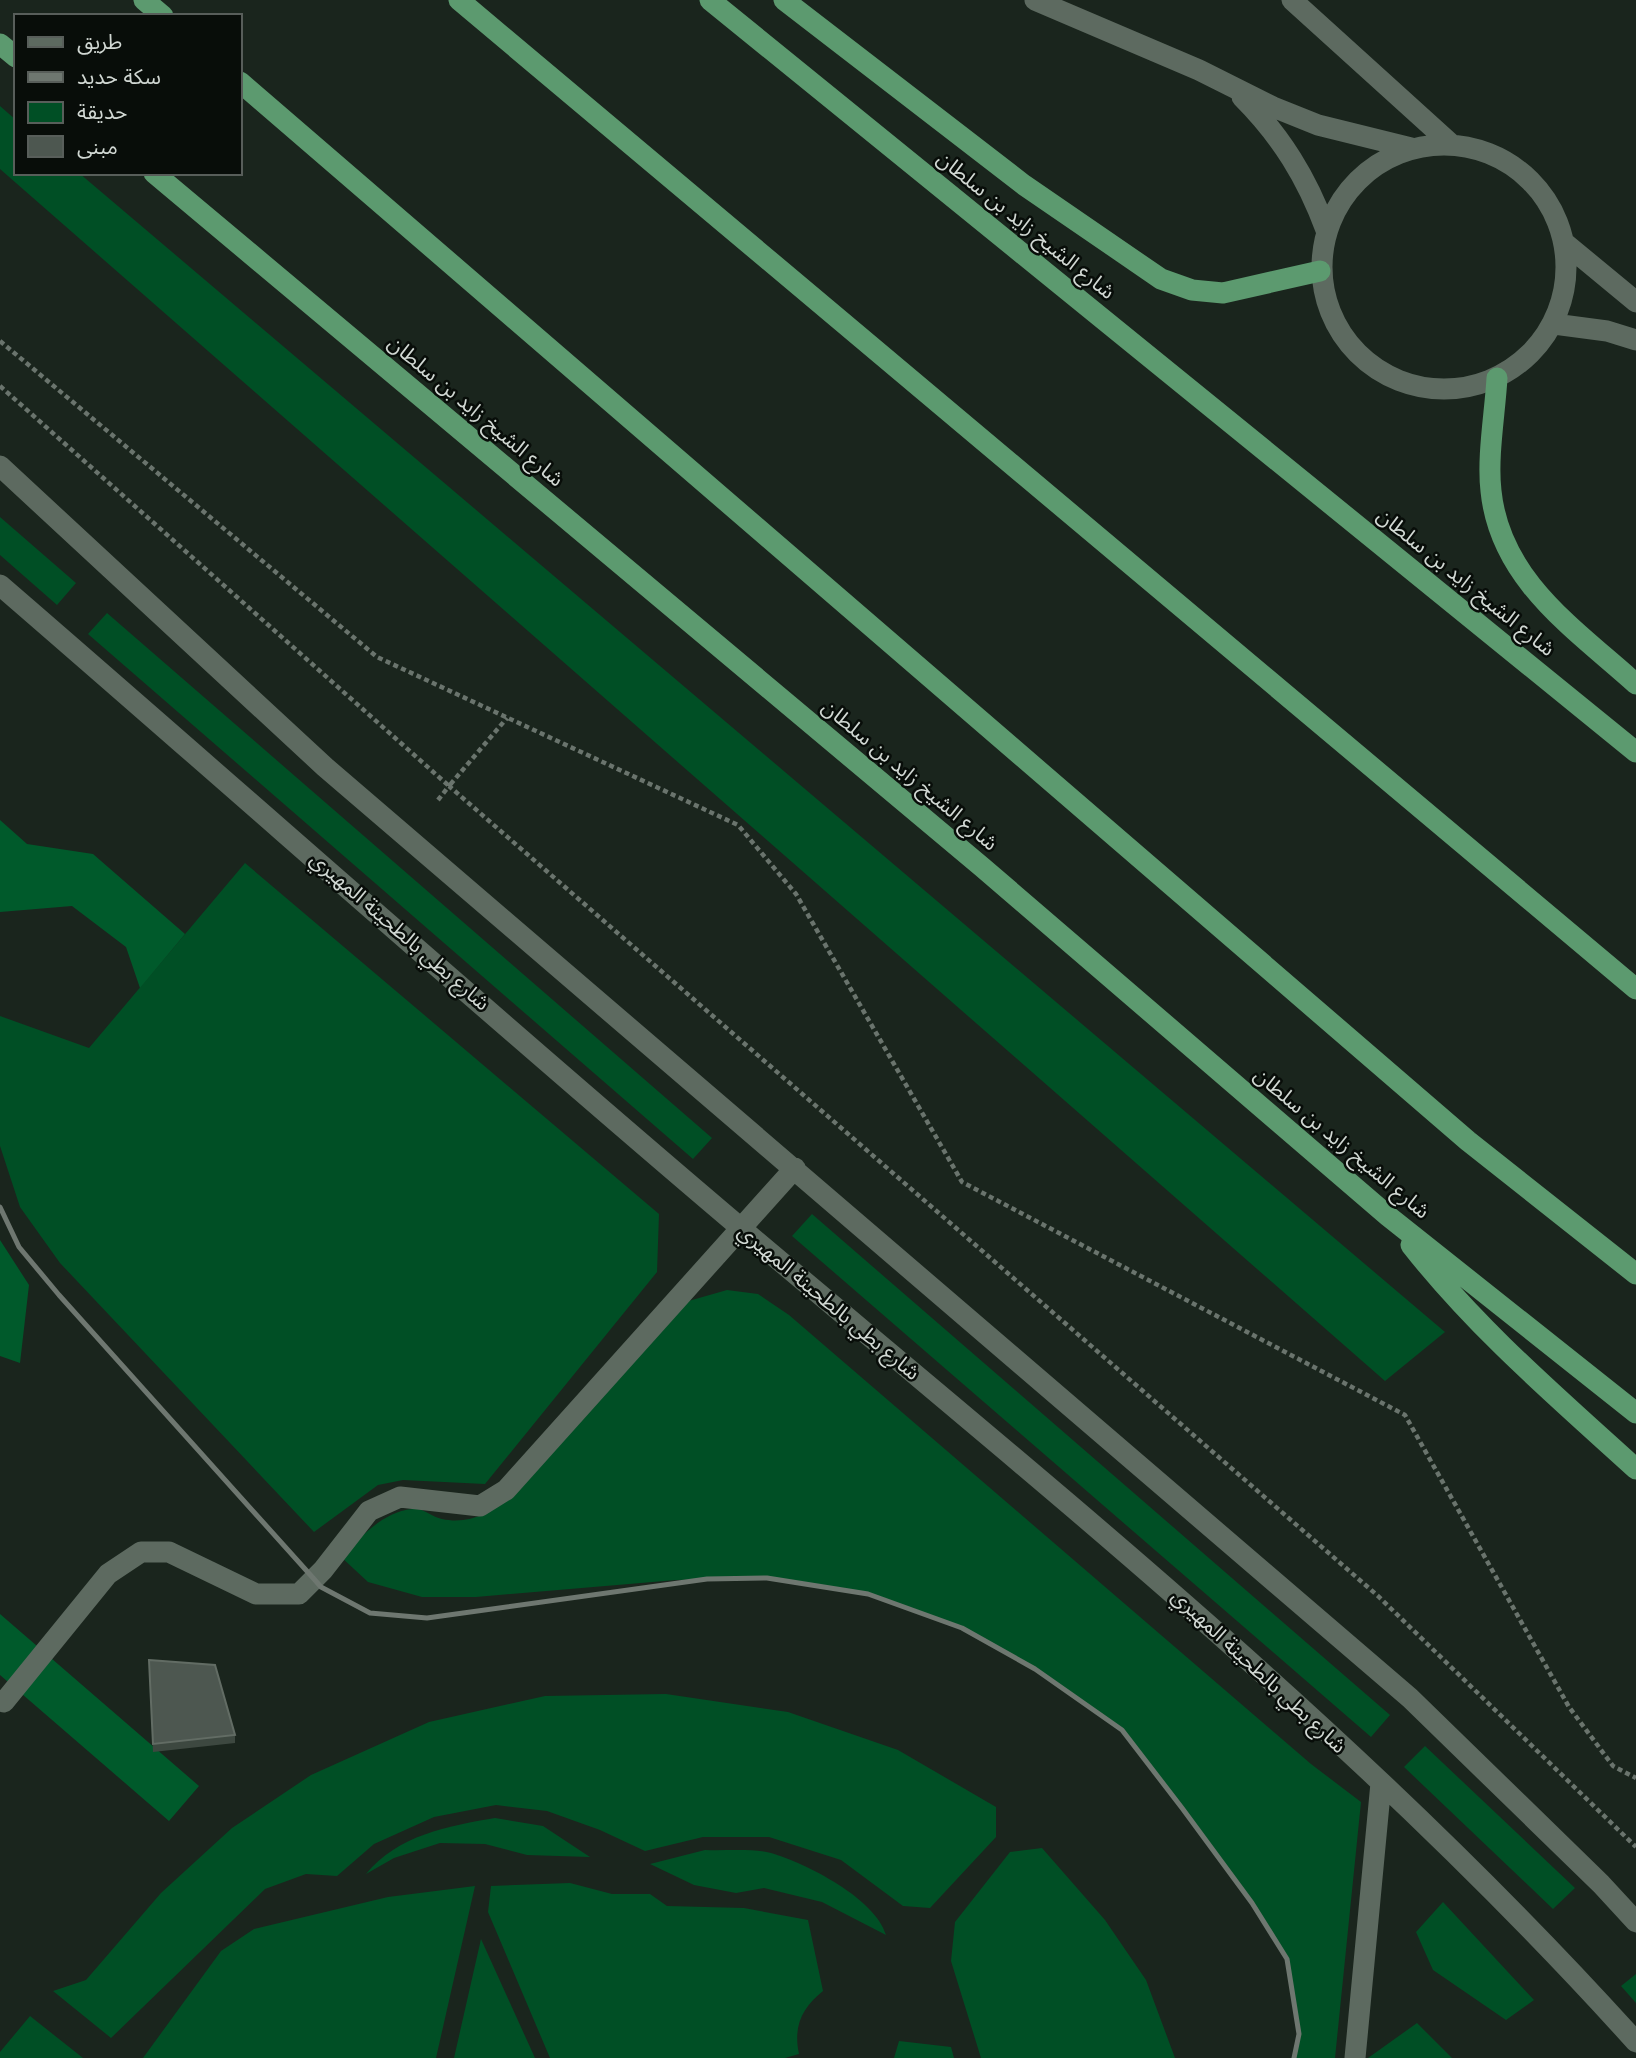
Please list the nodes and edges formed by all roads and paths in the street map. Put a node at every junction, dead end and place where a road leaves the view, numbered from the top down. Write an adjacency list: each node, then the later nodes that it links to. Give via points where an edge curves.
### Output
1 (144, 0): 7 (highway)
2 (459, 0): 31 (highway)
3 (710, 0): 28 (highway, شارع الشيخ زايد بن سلطان)
4 (784, 0): 17 (highway, via 1024,185 1161,279 1192,290 1223,293)
5 (1035, 0): 11 (street)
6 (1292, 0): 12 (street)
7 (161, 14)
8 (0, 44): 9 (highway)
9 (14, 55)
10 (242, 84): 35 (highway, via 1468,1141)
11 (1230, 85): 13 (street, via 1318,125); 15 (street, via 1289,151 1311,189)
12 (1451, 144): 13 (street); 16 (street, via 1491,153 1526,174 1552,206)
13 (1411, 148): 15 (street, via 1374,166 1345,194)
14 (156, 175): 33 (highway, شارع الشيخ زايد بن سلطان, via 982,867)
15 (1326, 230): 17 (street)
16 (1566, 244): 18 (street); 19 (street, via 1567,284)
17 (1320, 271): 22 (street, via 1328,310 1349,345 1379,371 1417,387 1457,389)
18 (1636, 302)
19 (1554, 324): 20 (street); 22 (street, via 1530,356)
20 (1636, 340)
21 (0, 341): 27 (path, via 377,657)
22 (1497, 378): 26 (highway, via 1490,490 1500,534 1520,575)
23 (0, 386): 29 (path)
24 (0, 467): 32 (street, via 325,766)
25 (0, 585): 34 (street, شارع بطي بالطحينة المهيري)
26 (1636, 684)
27 (507, 718): 29 (path); 39 (path, via 738,825 796,894 962,1182 1405,1415 1569,1707 1613,1766)
28 (1636, 752)
29 (449, 786): 30 (path); 41 (path, via 1378,1596)
30 (438, 800)
31 (1636, 989)
32 (795, 1168): 34 (street); 42 (street, via 1410,1698)
33 (1388, 1216): 36 (highway, شارع الشيخ زايد بن سلطان); 37 (highway, via 1466,1312)
34 (742, 1229): 38 (street, via 506,1490 480,1506 400,1497 369,1511 299,1594 256,1594 169,1552 141,1552 108,1574); 40 (street, شارع بطي بالطحينة المهيري, via 1173,1591)
35 (1636, 1274)
36 (1636, 1413)
37 (1636, 1469)
38 (4, 1702)
39 (1636, 1778)
40 (1381, 1783): 43 (street, شارع بطي بالطحينة المهيري, via 1545,1941); 44 (street)
41 (1636, 1847)
42 (1636, 1922)
43 (1636, 2042)
44 (1355, 2058)

